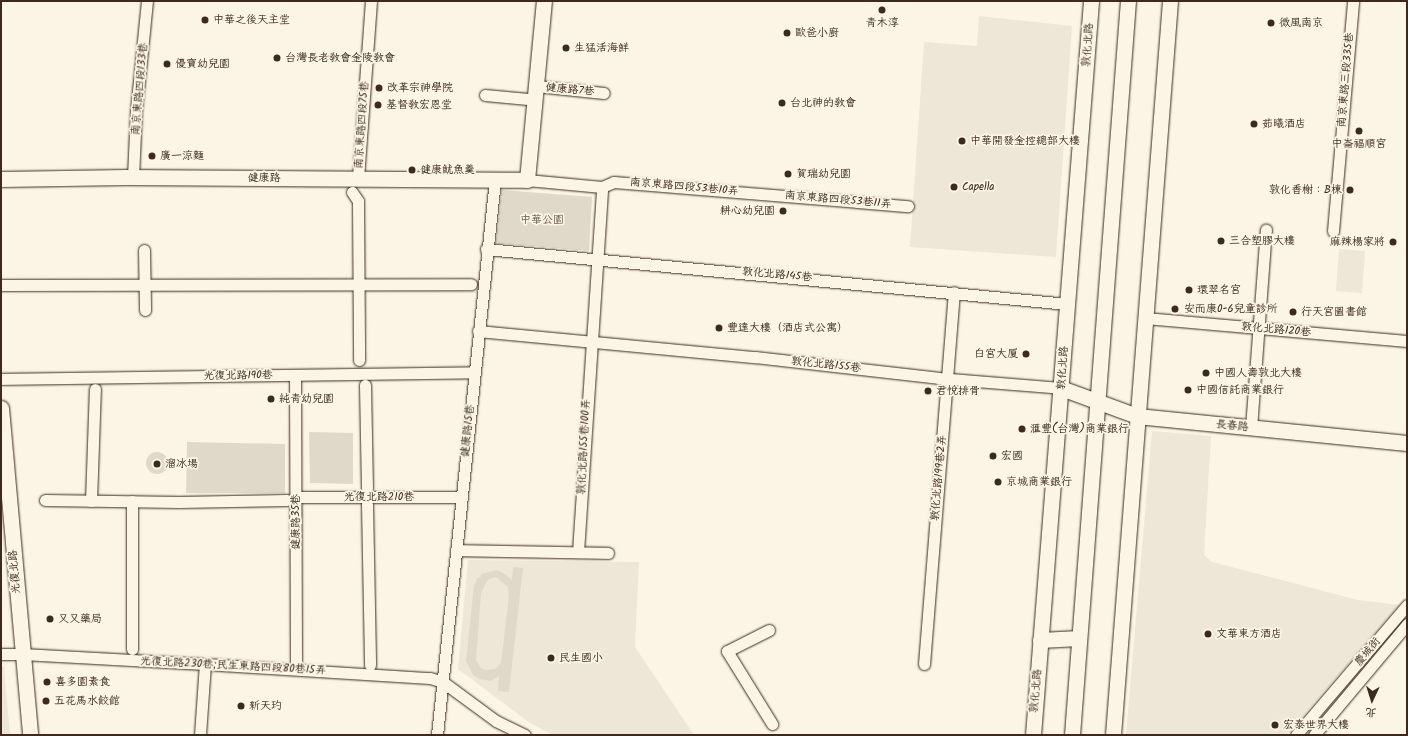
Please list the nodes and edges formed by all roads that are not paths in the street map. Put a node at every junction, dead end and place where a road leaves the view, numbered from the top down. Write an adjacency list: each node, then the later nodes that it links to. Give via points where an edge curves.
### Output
1 (147, 1): 12 (street, 南京東路四段133巷, via 136,111)
2 (371, 1): 13 (street, 南京東路四段75巷)
3 (544, 1): 8 (main road)
4 (1091, 1): 31 (main road, 敦化北路)
5 (1128, 1): 46 (main road)
6 (1170, 1): 33 (main road)
7 (1354, 1): 22 (street, 南京東路三段335巷)
8 (536, 86): 9 (street, 健康路7巷); 16 (main road)
9 (604, 93)
10 (485, 95): 11 (street)
11 (528, 100)
12 (133, 177): 13 (main road, 健康路); 14 (main road, 健康路)
13 (358, 178): 15 (main road, 健康路)
14 (1, 179)
15 (495, 179): 16 (main road, 健康路); 23 (street, 健康路15巷)
16 (527, 180): 17 (street, 健康路)
17 (602, 187): 19 (street, 南京東路四段53巷10弄, via 614,182); 25 (street)
18 (352, 192): 26 (street, via 358,201)
19 (768, 194): 20 (street, 南京東路四段53巷11弄)
20 (908, 206)
21 (1266, 230): 34 (street)
22 (1333, 231)
23 (486, 249): 25 (street, 敦化北路145巷); 35 (street, 健康路15巷)
24 (144, 250): 29 (street)
25 (597, 260): 30 (street, 敦化北路145巷); 37 (street)
26 (358, 284): 27 (street); 29 (street); 38 (street)
27 (471, 284)
28 (1, 285): 29 (street)
29 (145, 285): 32 (street)
30 (954, 292): 31 (street, 敦化北路145巷); 41 (street, 敦化北路199巷2弄)
31 (1068, 304): 44 (main road, 敦化北路)
32 (145, 310)
33 (1145, 318): 34 (street, 敦化北路120巷); 48 (main road)
34 (1259, 328): 36 (street, 敦化北路120巷); 49 (street)
35 (478, 331): 37 (street, 敦化北路155巷); 39 (street, 健康路15巷)
36 (1407, 341)
37 (591, 342): 41 (street, 敦化北路155巷); 59 (street, 敦化北路155巷100弄)
38 (359, 360)
39 (474, 372): 40 (street, 光復北路190巷); 52 (street, 健康路15巷)
40 (295, 375): 42 (street, 光復北路190巷); 53 (street, 健康路35巷)
41 (947, 378): 44 (street, 敦化北路155巷); 71 (street, 敦化北路199巷2弄)
42 (1, 379)
43 (365, 385): 51 (street)
44 (1061, 388): 46 (main road, 長春路); 65 (main road, 敦化北路)
45 (95, 389): 55 (street)
46 (1097, 401): 48 (main road, 長春路); 64 (main road)
47 (1, 408): 68 (main road, 光復北路)
48 (1137, 416): 49 (main road, 長春路); 81 (main road)
49 (1251, 428): 50 (main road, 長春路)
50 (1407, 443)
51 (367, 488)
52 (462, 497): 53 (street, 光復北路210巷); 58 (street, 健康路15巷)
53 (292, 498): 56 (street, 光復北路210巷); 72 (street, 健康路35巷)
54 (45, 500): 55 (street, 光復北路210巷)
55 (92, 501): 56 (street, 光復北路210巷)
56 (132, 501): 66 (street)
57 (367, 504): 70 (street)
58 (456, 550): 59 (street); 73 (street, 健康路15巷)
59 (578, 552): 60 (street)
60 (608, 554)
61 (1407, 605): 82 (street, 慶城街)
62 (1407, 624): 83 (street, 慶城街)
63 (769, 630): 74 (street, via 727,652)
64 (1079, 638): 65 (main road); 80 (main road)
65 (1040, 640): 79 (main road, 敦化北路)
66 (132, 649)
67 (1, 654): 68 (street, 光復北路230巷;民生東路四段80巷15弄)
68 (22, 654): 69 (street, 光復北路230巷;民生東路四段80巷15弄); 75 (main road, 光復北路)
69 (205, 664): 72 (street, 光復北路230巷;民生東路四段80巷15弄); 76 (street)
70 (370, 664)
71 (924, 664)
72 (296, 669): 73 (street, 光復北路230巷;民生東路四段80巷15弄, via 422,678)
73 (443, 682): 77 (street, 健康路15巷); 78 (street, via 496,720)
74 (772, 724)
75 (30, 735)
76 (200, 735)
77 (437, 735)
78 (525, 735)
79 (1032, 735)
80 (1072, 735)
81 (1113, 735)
82 (1296, 735)
83 (1314, 735)

